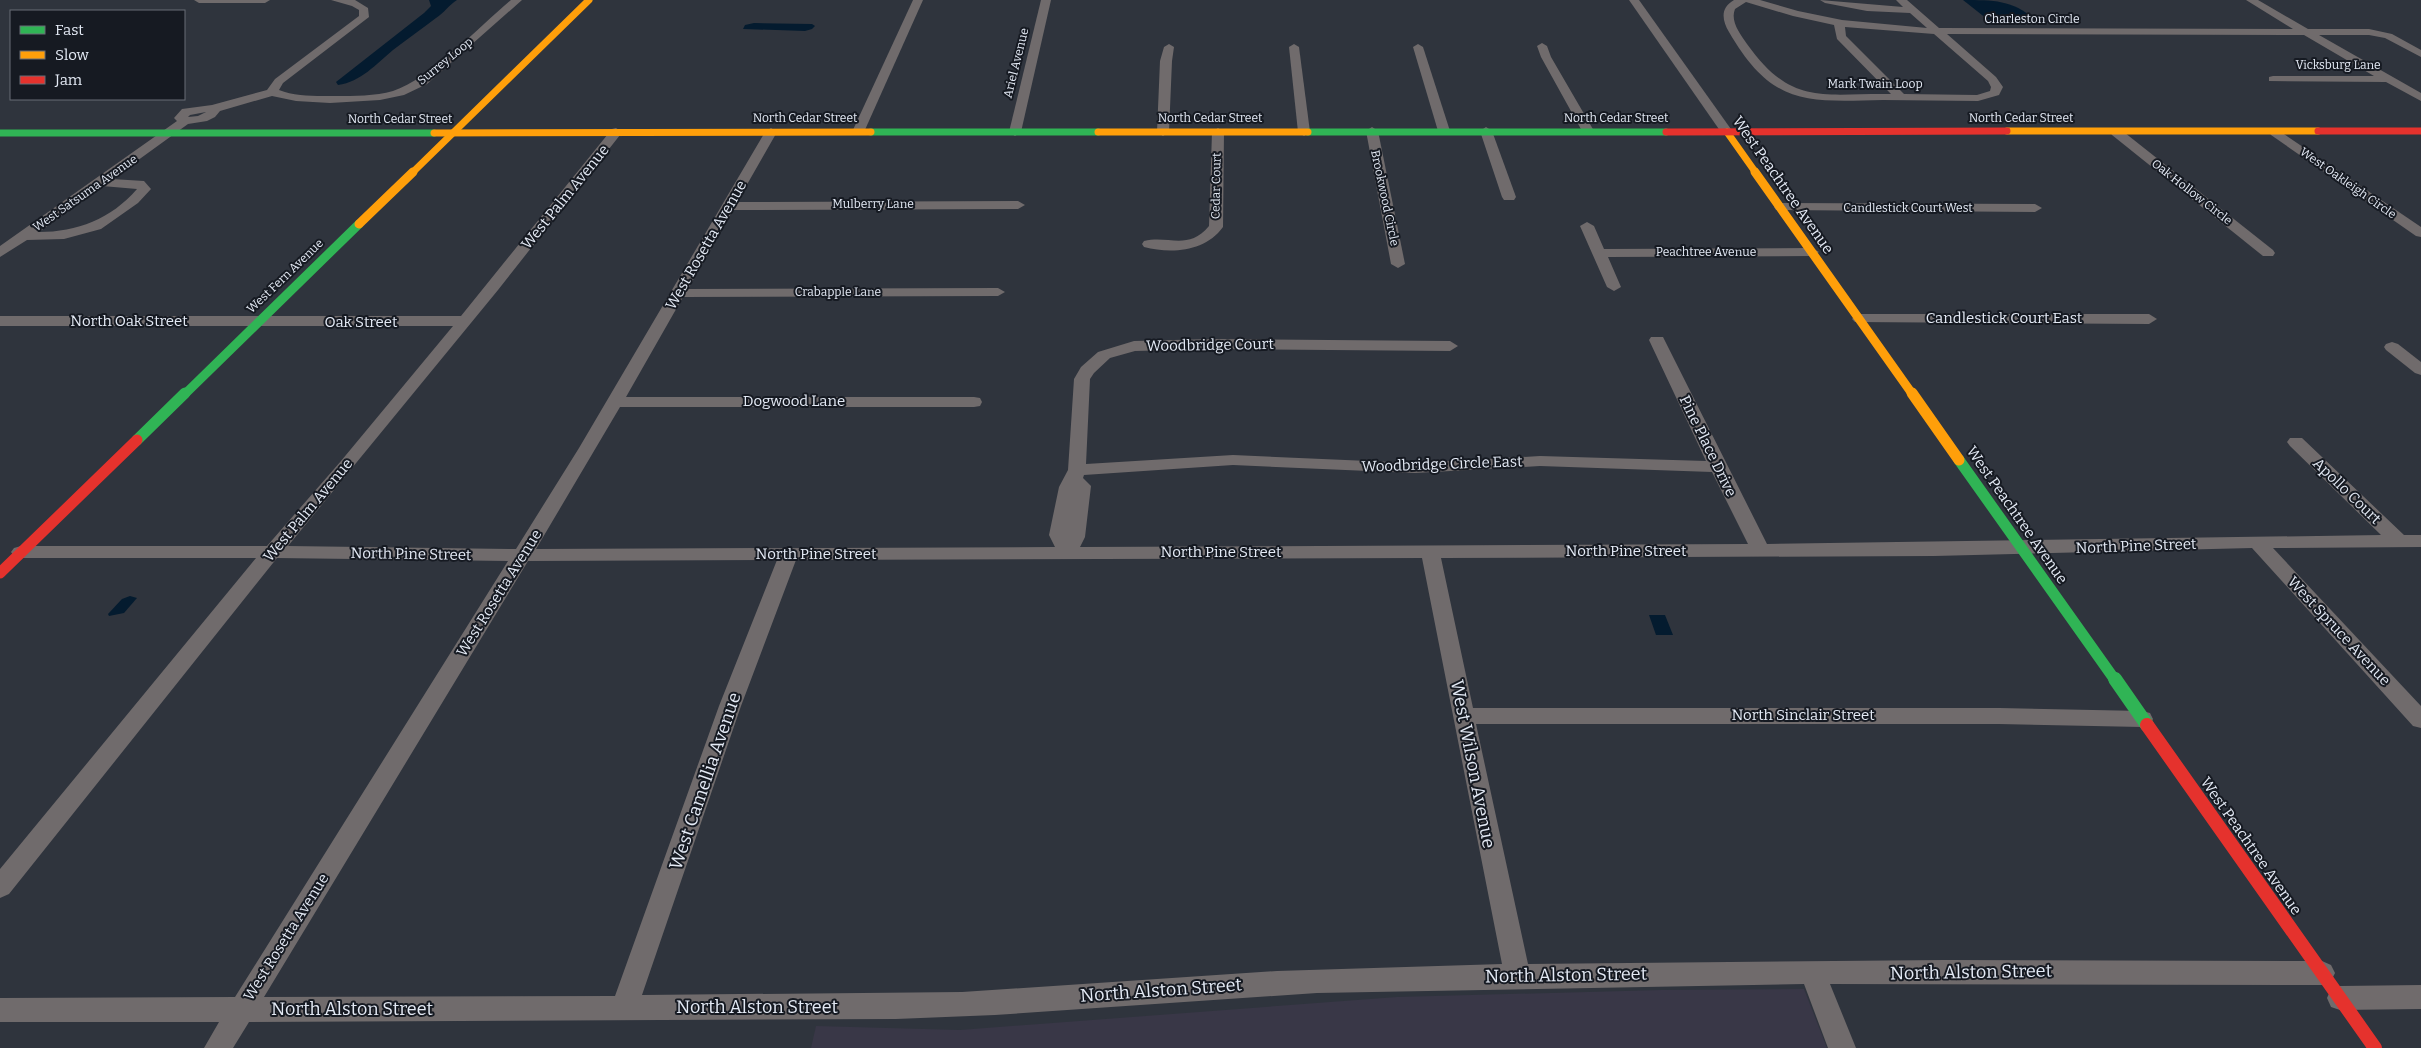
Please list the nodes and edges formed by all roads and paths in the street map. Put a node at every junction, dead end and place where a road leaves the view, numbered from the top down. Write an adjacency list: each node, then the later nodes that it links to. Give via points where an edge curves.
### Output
1 (199, 0): 2 (street)
2 (265, 0)
3 (336, 0): 29 (street, via 360,5 365,12 364,17 279,81 272,87)
4 (517, 0): 29 (street, Surrey Loop, via 423,82 406,91 368,98 298,98)
5 (589, 0): 48 (street, West Fern Avenue)
6 (918, 0): 39 (street)
7 (1046, 0): 40 (street, Ariel Avenue)
8 (1634, 0): 44 (street, West Peachtree Avenue)
9 (1743, 0): 30 (street, Mark Twain Loop, via 1729,8 1732,29 1777,84 1816,97)
10 (1750, 0): 16 (street, Charleston Circle)
11 (1825, 0): 15 (street, via 1867,8)
12 (1901, 0): 15 (street)
13 (2252, 0): 18 (street)
14 (2264, 0): 19 (street)
15 (1912, 10): 17 (street)
16 (1838, 24): 17 (street, Charleston Circle); 30 (street, via 1841,37)
17 (1937, 31): 18 (street, Charleston Circle); 30 (street, Mark Twain Loop, via 1992,79 1998,87 1995,93 1978,98)
18 (2306, 31): 19 (street, Charleston Circle); 26 (street)
19 (2318, 31): 24 (street, Charleston Circle, via 2379,32); 27 (street)
20 (1542, 46): 35 (street)
21 (1169, 47): 41 (street)
22 (1294, 47): 43 (street)
23 (1418, 47): 33 (street)
24 (2421, 54)
25 (2272, 79): 26 (street, Vicksburg Lane)
26 (2388, 79): 27 (street, Vicksburg Lane); 31 (street)
27 (2403, 79): 28 (street)
28 (2421, 89)
29 (273, 92): 47 (street, Surrey Loop, via 212,109 186,112 180,118 186,120)
30 (1901, 97)
31 (2421, 98)
32 (1372, 131): 33 (street, North Cedar Street); 43 (street, North Cedar Street); 64 (street, Brookwood Circle)
33 (1444, 131): 34 (street, North Cedar Street)
34 (1486, 131): 35 (street, North Cedar Street); 51 (street)
35 (1588, 131): 44 (street, North Cedar Street)
36 (2421, 131): 46 (street, North Cedar Street)
37 (616, 132): 38 (street, North Cedar Street); 48 (street, North Cedar Street); 71 (street, West Palm Avenue)
38 (770, 132): 39 (street, North Cedar Street); 53 (street, West Rosetta Avenue)
39 (858, 132): 40 (street, North Cedar Street)
40 (1015, 132): 41 (street, North Cedar Street)
41 (1163, 132): 42 (street, North Cedar Street)
42 (1218, 132): 43 (street, North Cedar Street); 59 (street, Cedar Court, via 1216,227 1203,239 1190,244)
43 (1304, 132)
44 (1727, 132): 45 (street, North Cedar Street); 54 (street, West Peachtree Avenue)
45 (2116, 132): 46 (street, North Cedar Street); 61 (street, Oak Hollow Circle)
46 (2275, 132): 57 (street, West Oakleigh Circle)
47 (169, 133): 48 (street, North Cedar Street); 49 (street, North Cedar Street); 50 (street, West Satsuma Avenue)
48 (452, 133): 72 (street, West Fern Avenue)
49 (0, 134)
50 (101, 182): 58 (street, West Satsuma Avenue); 58 (street, via 139,184 144,189 102,224 85,232 69,236)
51 (1509, 197)
52 (1018, 205): 53 (street, Mulberry Lane)
53 (729, 206): 67 (street, West Rosetta Avenue)
54 (1781, 208): 55 (street, Candlestick Court West); 60 (street, West Peachtree Avenue)
55 (2035, 208)
56 (1587, 226): 63 (street)
57 (2421, 233)
58 (24, 236): 62 (street, West Satsuma Avenue)
59 (1149, 244)
60 (1812, 252): 63 (street, Peachtree Avenue); 68 (street, West Peachtree Avenue)
61 (2268, 252)
62 (0, 253)
63 (1599, 253): 65 (street)
64 (1398, 264)
65 (1614, 287)
66 (998, 292): 67 (street, Crabapple Lane)
67 (677, 293): 77 (street, West Rosetta Avenue)
68 (1860, 319): 69 (street, Candlestick Court East); 85 (street, West Peachtree Avenue)
69 (2149, 319)
70 (0, 320): 72 (street, North Oak Street)
71 (464, 321): 72 (street, Oak Street); 88 (street, West Palm Avenue)
72 (258, 322): 87 (street, West Fern Avenue)
73 (1657, 340): 80 (street, Pine Place Drive)
74 (1450, 346): 81 (street, Woodbridge Court, via 1214,344 1118,349 1094,362 1082,379)
75 (2392, 347): 76 (street)
76 (2421, 370)
77 (614, 402): 78 (street, Dogwood Lane); 92 (street, West Rosetta Avenue)
78 (974, 402)
79 (2296, 442): 82 (street, Apollo Court)
80 (1718, 467): 81 (street, Woodbridge Circle East, via 1540,461 1416,468 1233,460); 86 (street, Pine Place Drive)
81 (1076, 474): 89 (street, Woodbridge Court, via 1068,488 1058,535)
82 (2399, 541): 83 (street, North Pine Street); 84 (street, North Pine Street)
83 (2421, 541)
84 (2257, 542): 85 (street, North Pine Street); 96 (street, West Spruce Avenue)
85 (2022, 549): 86 (street, North Pine Street); 95 (street, West Peachtree Avenue)
86 (1761, 551): 90 (street, North Pine Street)
87 (21, 552): 88 (street, North Pine Street); 93 (street, West Fern Avenue)
88 (274, 552): 92 (street, North Pine Street); 97 (street, West Palm Avenue, via 249,578)
89 (1067, 552): 90 (street, North Pine Street); 91 (street, North Pine Street)
90 (1430, 552): 94 (street, West Wilson Avenue)
91 (789, 554): 92 (street, North Pine Street); 103 (street, West Camellia Avenue, via 730,706)
92 (522, 555): 105 (street, West Rosetta Avenue)
93 (0, 573)
94 (1463, 716): 95 (street, North Sinclair Street); 100 (street, West Wilson Avenue)
95 (2142, 718): 99 (street, West Peachtree Avenue)
96 (2421, 720)
97 (0, 887)
98 (1813, 973): 99 (street, North Alston Street); 100 (street, North Alston Street); 107 (street)
99 (2322, 973): 101 (street, West Peachtree Avenue)
100 (1516, 976): 103 (street, North Alston Street, via 1300,982 976,1004)
101 (2340, 998): 102 (street); 108 (street, West Peachtree Avenue)
102 (2421, 998)
103 (624, 1009): 105 (street, North Alston Street)
104 (0, 1010): 105 (street, North Alston Street)
105 (241, 1010): 106 (street, West Rosetta Avenue)
106 (218, 1048)
107 (1842, 1048)
108 (2375, 1048)

